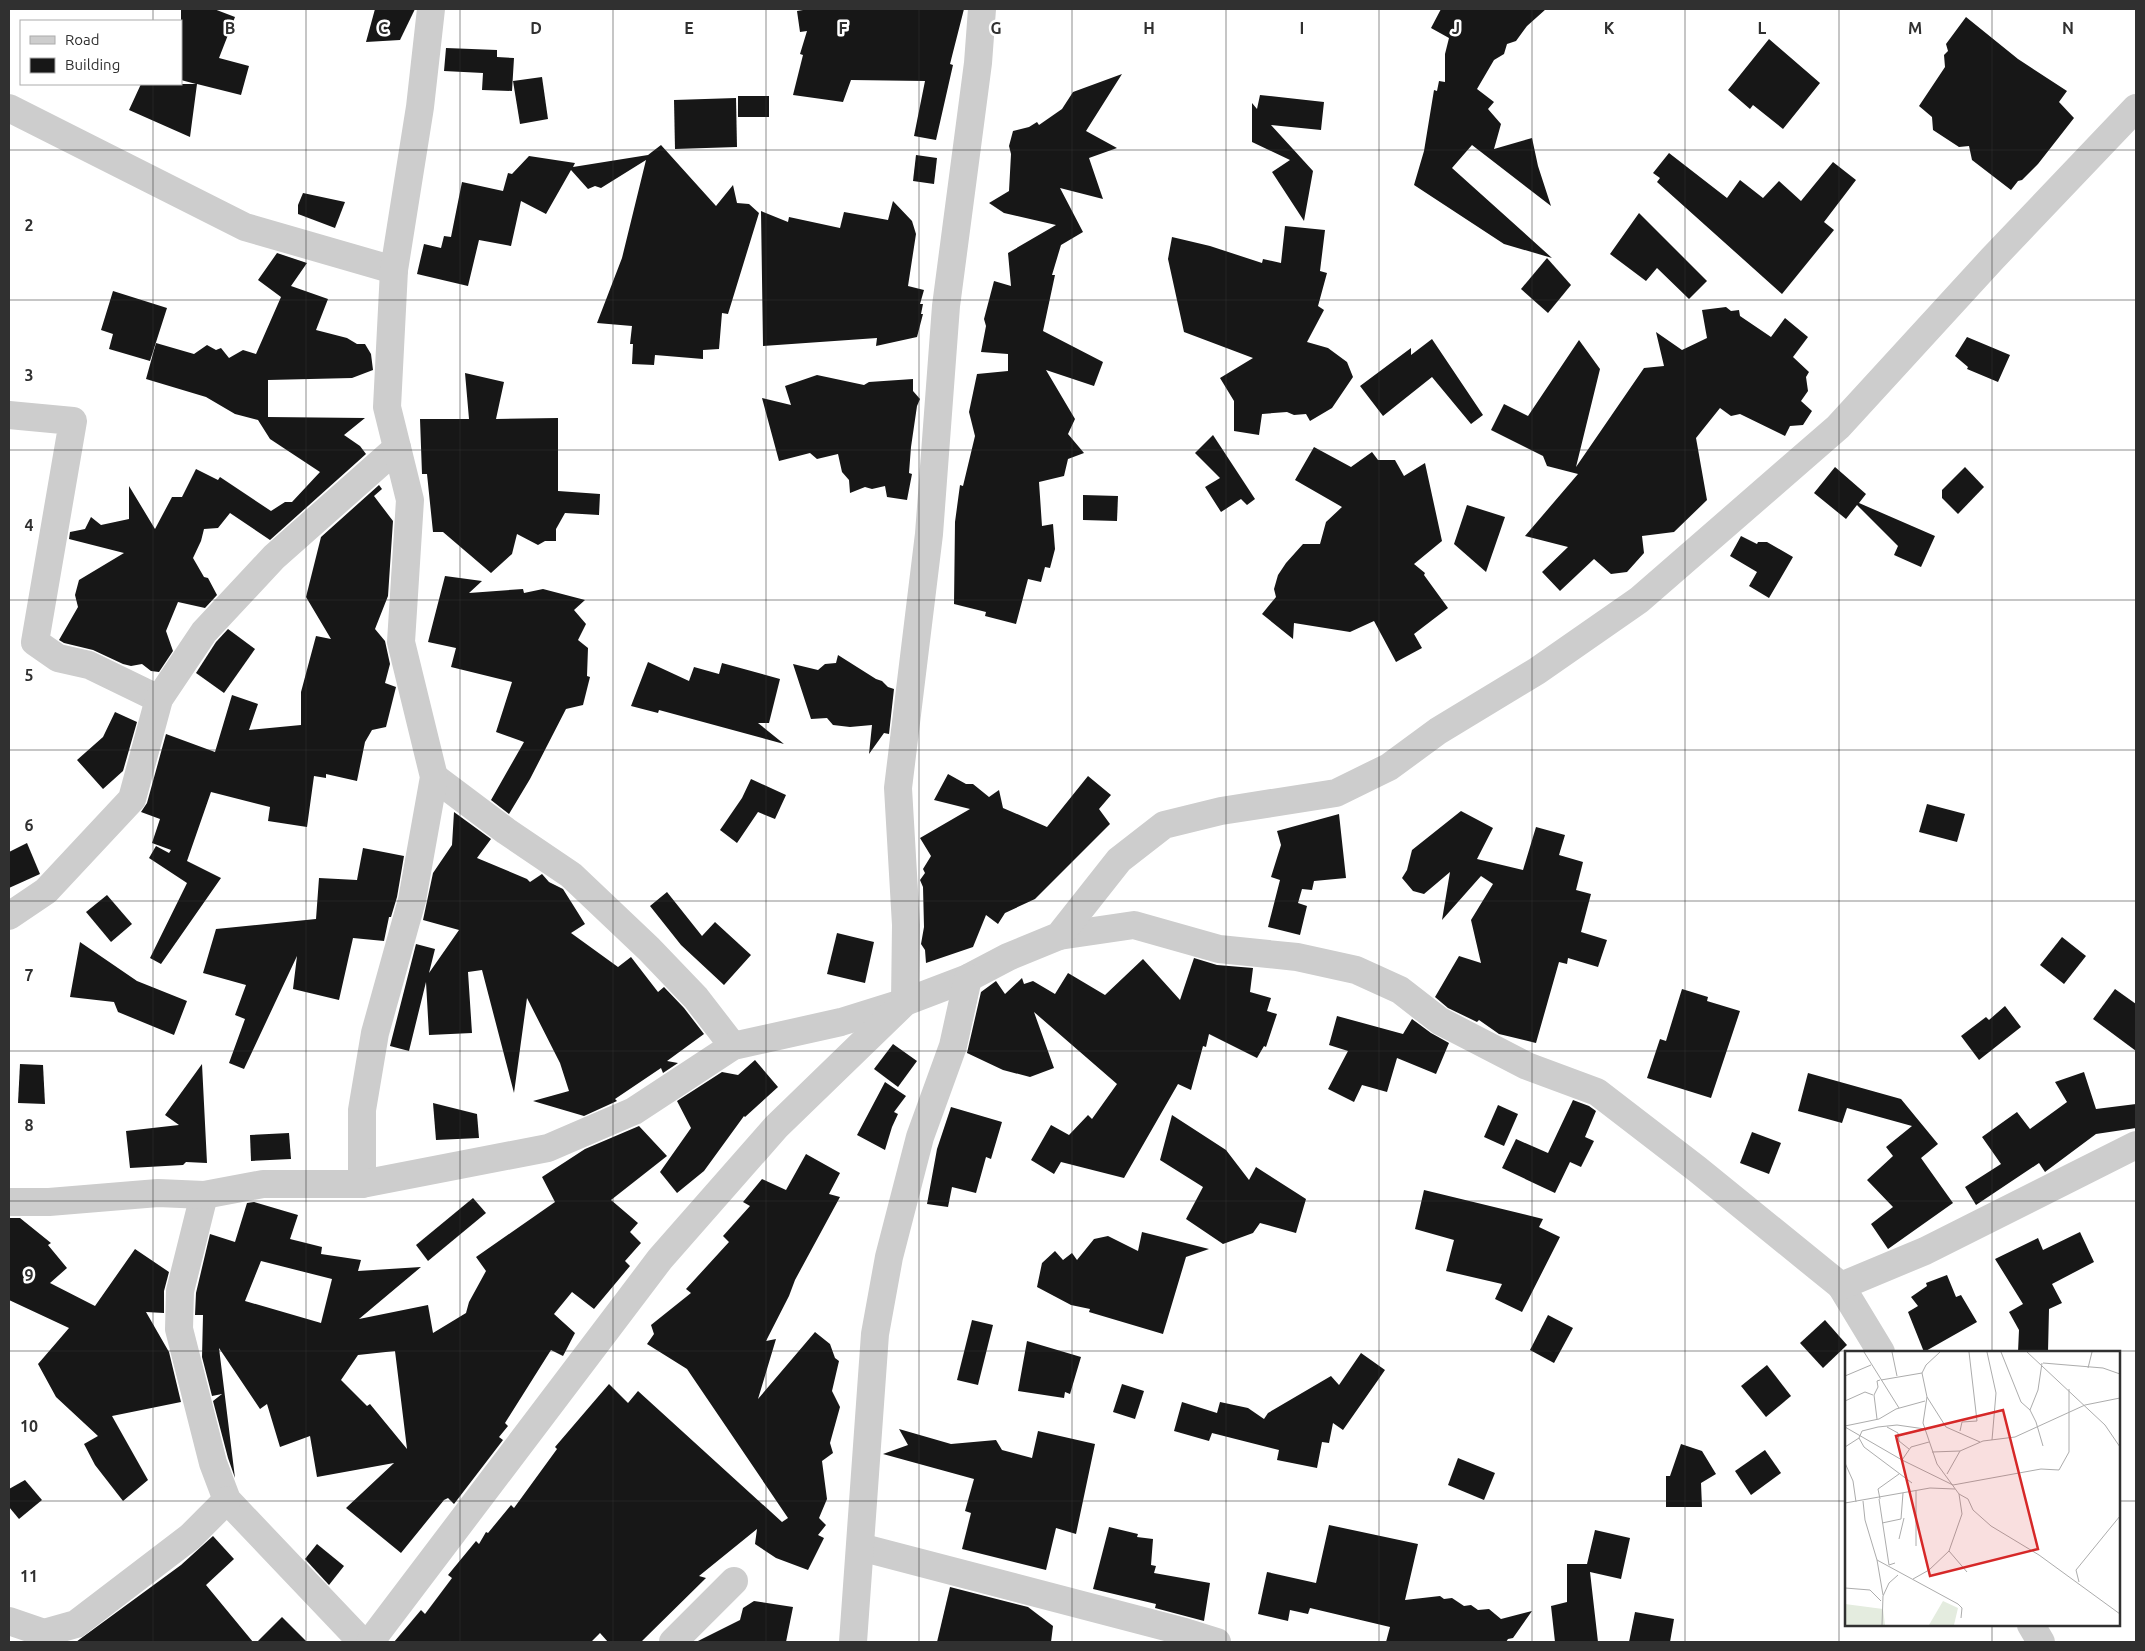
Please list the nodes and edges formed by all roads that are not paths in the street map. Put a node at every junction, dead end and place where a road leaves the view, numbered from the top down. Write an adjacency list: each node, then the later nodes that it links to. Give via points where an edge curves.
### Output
1 (431, 9): 5 (street, via 420,107)
2 (982, 9): 13 (street, via 978,64 946,306 929,534 898,788 906,925)
3 (9, 108): 5 (street, via 245,227)
4 (2136, 108): 11 (street, via 1838,427 1639,600 1389,767 1336,794 1221,811 1164,825 1119,860)
5 (394, 270): 7 (street, via 387,407)
6 (9, 415): 8 (street, via 73,421 35,642 58,658 89,665)
7 (397, 448): 8 (street, via 274,557 204,632); 9 (street, via 410,500 401,642)
8 (159, 699): 10 (street, via 132,800 46,891)
9 (434, 777): 14 (street, via 571,875 696,998); 16 (street, via 412,900 375,1033 362,1110)
10 (9, 916)
11 (1059, 936): 12 (street); 19 (street, via 1134,925 1219,949 1297,957 1356,970 1400,990 1440,1021 1527,1066 1597,1092)
12 (968, 978): 13 (street); 22 (street, via 953,1046 920,1137 889,1257 875,1334)
13 (905, 1002): 14 (street, via 841,1022); 27 (street, via 776,1127 660,1259)
14 (733, 1046): 16 (street, via 634,1111 548,1148)
15 (2136, 1145): 19 (street, via 1925,1251)
16 (362, 1184): 17 (street, via 263,1184)
17 (204, 1194): 18 (street, via 158,1192 49,1202); 21 (street, via 180,1292 179,1329 213,1463)
18 (9, 1202)
19 (1841, 1286): 20 (street)
20 (1880, 1351)
21 (227, 1500): 24 (street, via 190,1537 76,1624 44,1633); 26 (street)
22 (860, 1547): 29 (street); 30 (street)
23 (734, 1580): 28 (street)
24 (9, 1621)
25 (2032, 1626): 31 (street)
26 (362, 1642)
27 (370, 1642)
28 (673, 1642)
29 (853, 1642)
30 (1217, 1642)
31 (2041, 1642)

